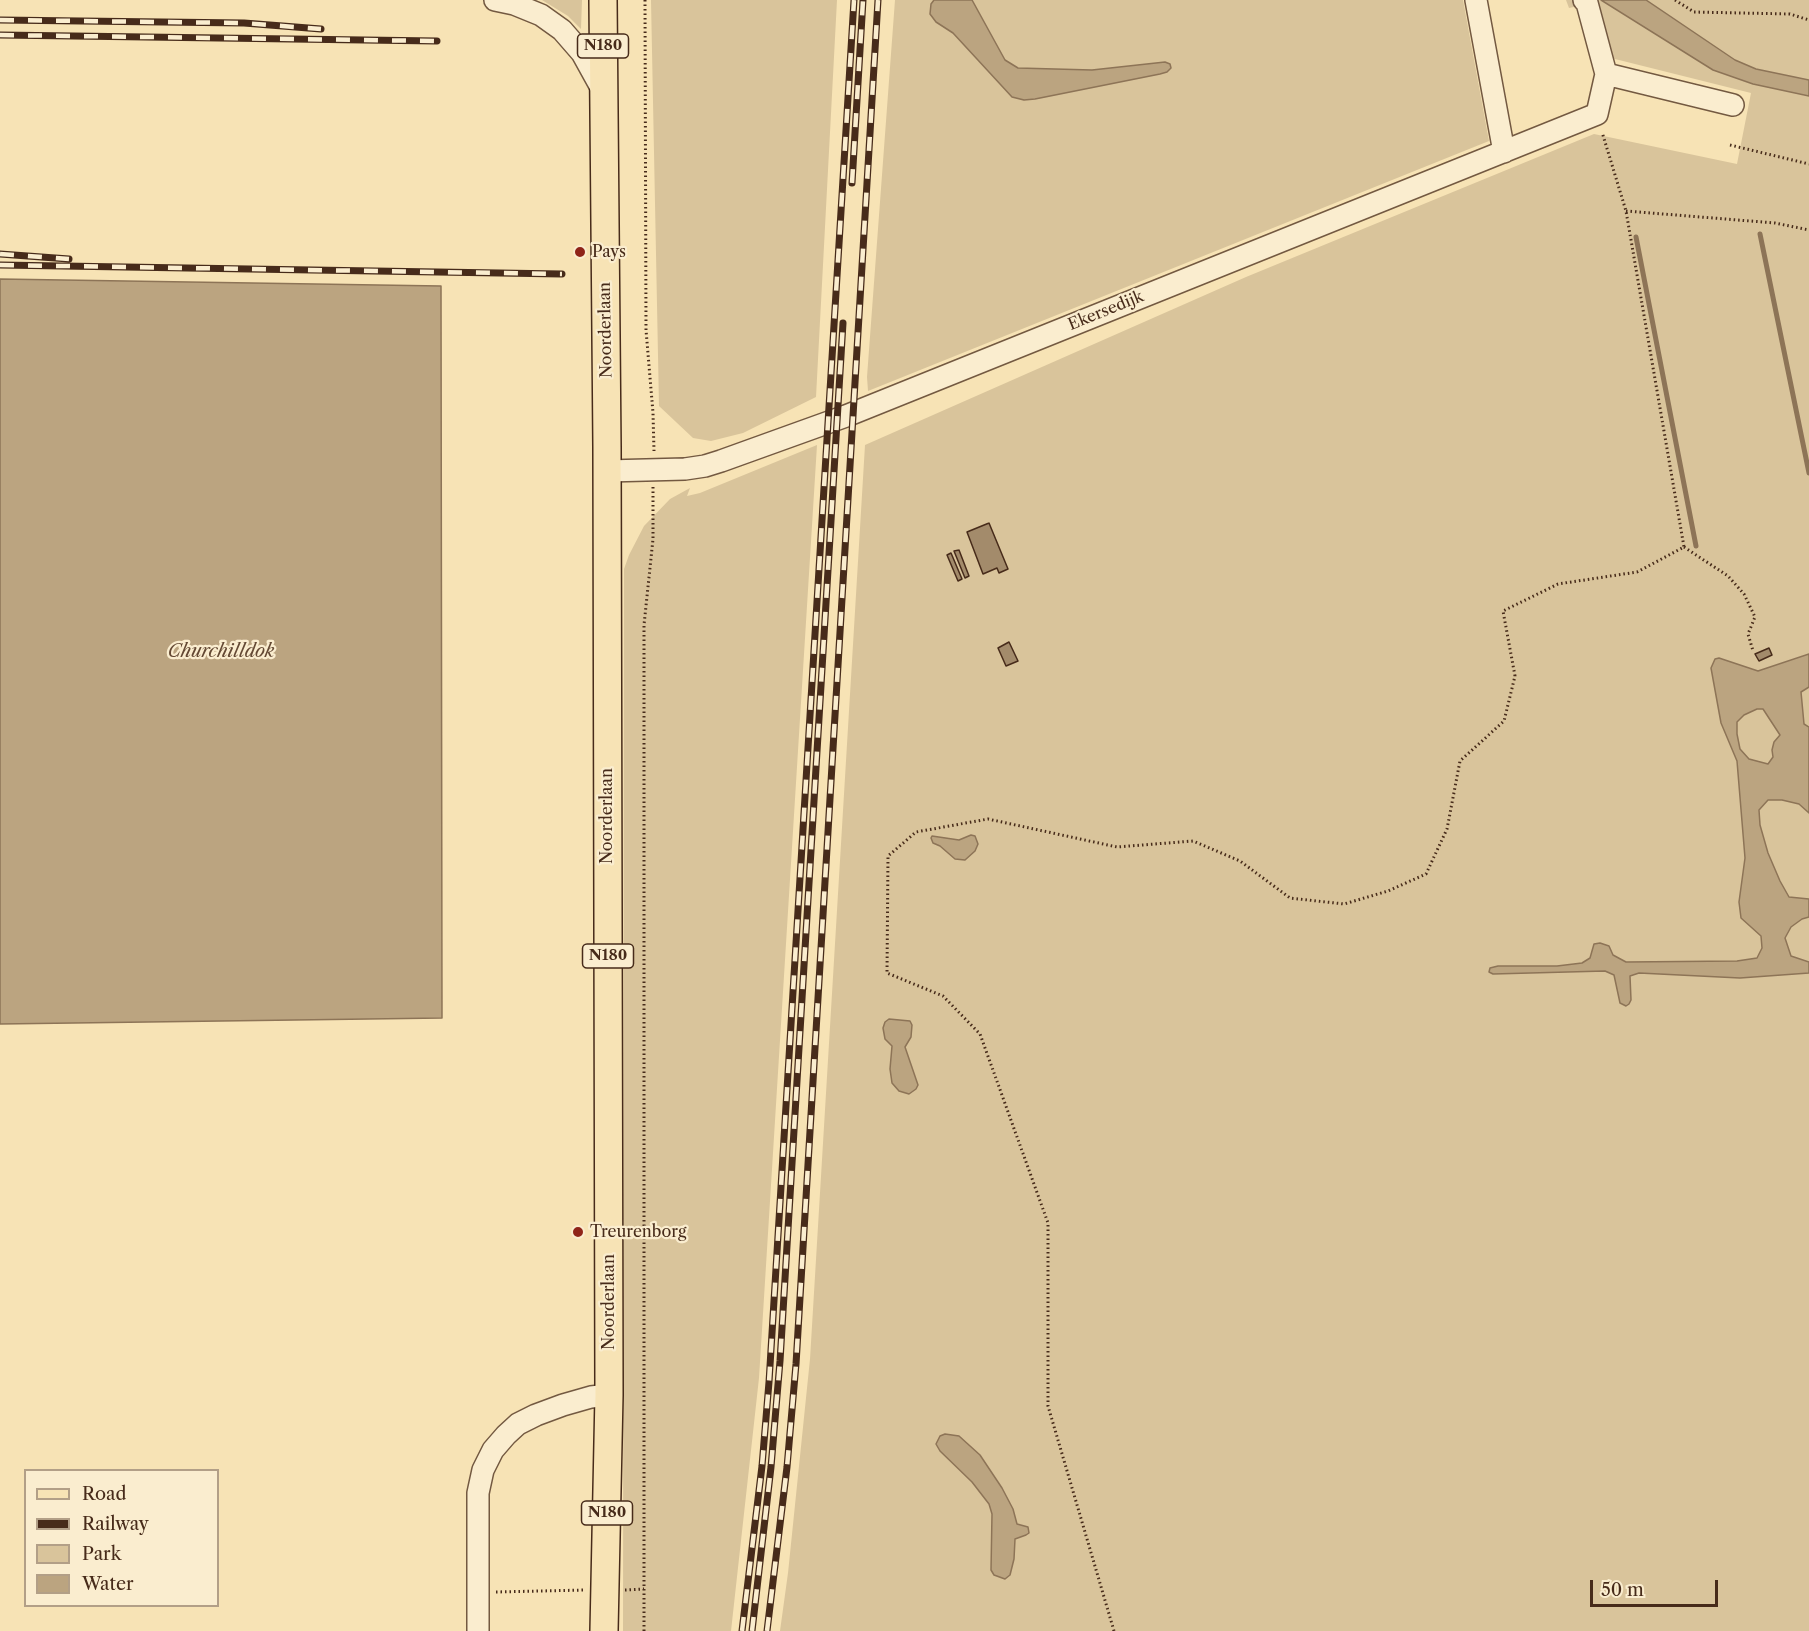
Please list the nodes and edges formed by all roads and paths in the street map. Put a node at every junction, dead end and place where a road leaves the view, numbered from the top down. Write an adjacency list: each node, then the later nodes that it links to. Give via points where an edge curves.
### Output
1 (495, 0): 9 (street, via 541,15 562,30 582,53)
2 (603, 0): 9 (main road, Noorderlaan / N180)
3 (645, 0): 17 (path, via 646,330)
4 (1476, 0): 13 (street)
5 (1584, 0): 8 (street)
6 (1675, 0): 7 (path, via 1694,12 1790,14)
7 (1809, 20)
8 (1606, 74): 10 (street); 11 (street)
9 (603, 91): 18 (main road, Noorderlaan / N180)
10 (1733, 105)
11 (1597, 114): 13 (street, Ekersedijk); 15 (path)
12 (1730, 144): 14 (path)
13 (1504, 152): 18 (street, Ekersedijk, via 846,416 721,461 685,469)
14 (1809, 164)
15 (1626, 211): 16 (path, via 1775,223); 20 (path)
16 (1809, 230)
17 (654, 444)
18 (607, 471): 22 (main road, Noorderlaan / N180)
19 (653, 501): 23 (path, via 644,625)
20 (1684, 548): 21 (path, via 1728,576 1744,594 1755,617 1748,634); 29 (path, via 1636,572 1558,584 1503,610 1515,676 1504,721 1460,761 1447,829 1426,874 1388,891 1344,904 1290,898 1240,861 1193,841 1117,847 988,819 916,832 888,856 887,973 944,996 980,1034 1047,1223 1048,1406)
21 (1754, 651)
22 (609, 1395): 24 (main road, Noorderlaan / N180); 25 (street, via 536,1415 518,1424 493,1450 478,1493)
23 (644, 1589): 24 (path); 28 (path)
24 (605, 1590): 25 (path); 27 (main road, Noorderlaan / N180)
25 (478, 1592): 26 (street)
26 (478, 1631)
27 (604, 1631)
28 (644, 1631)
29 (1114, 1631)

